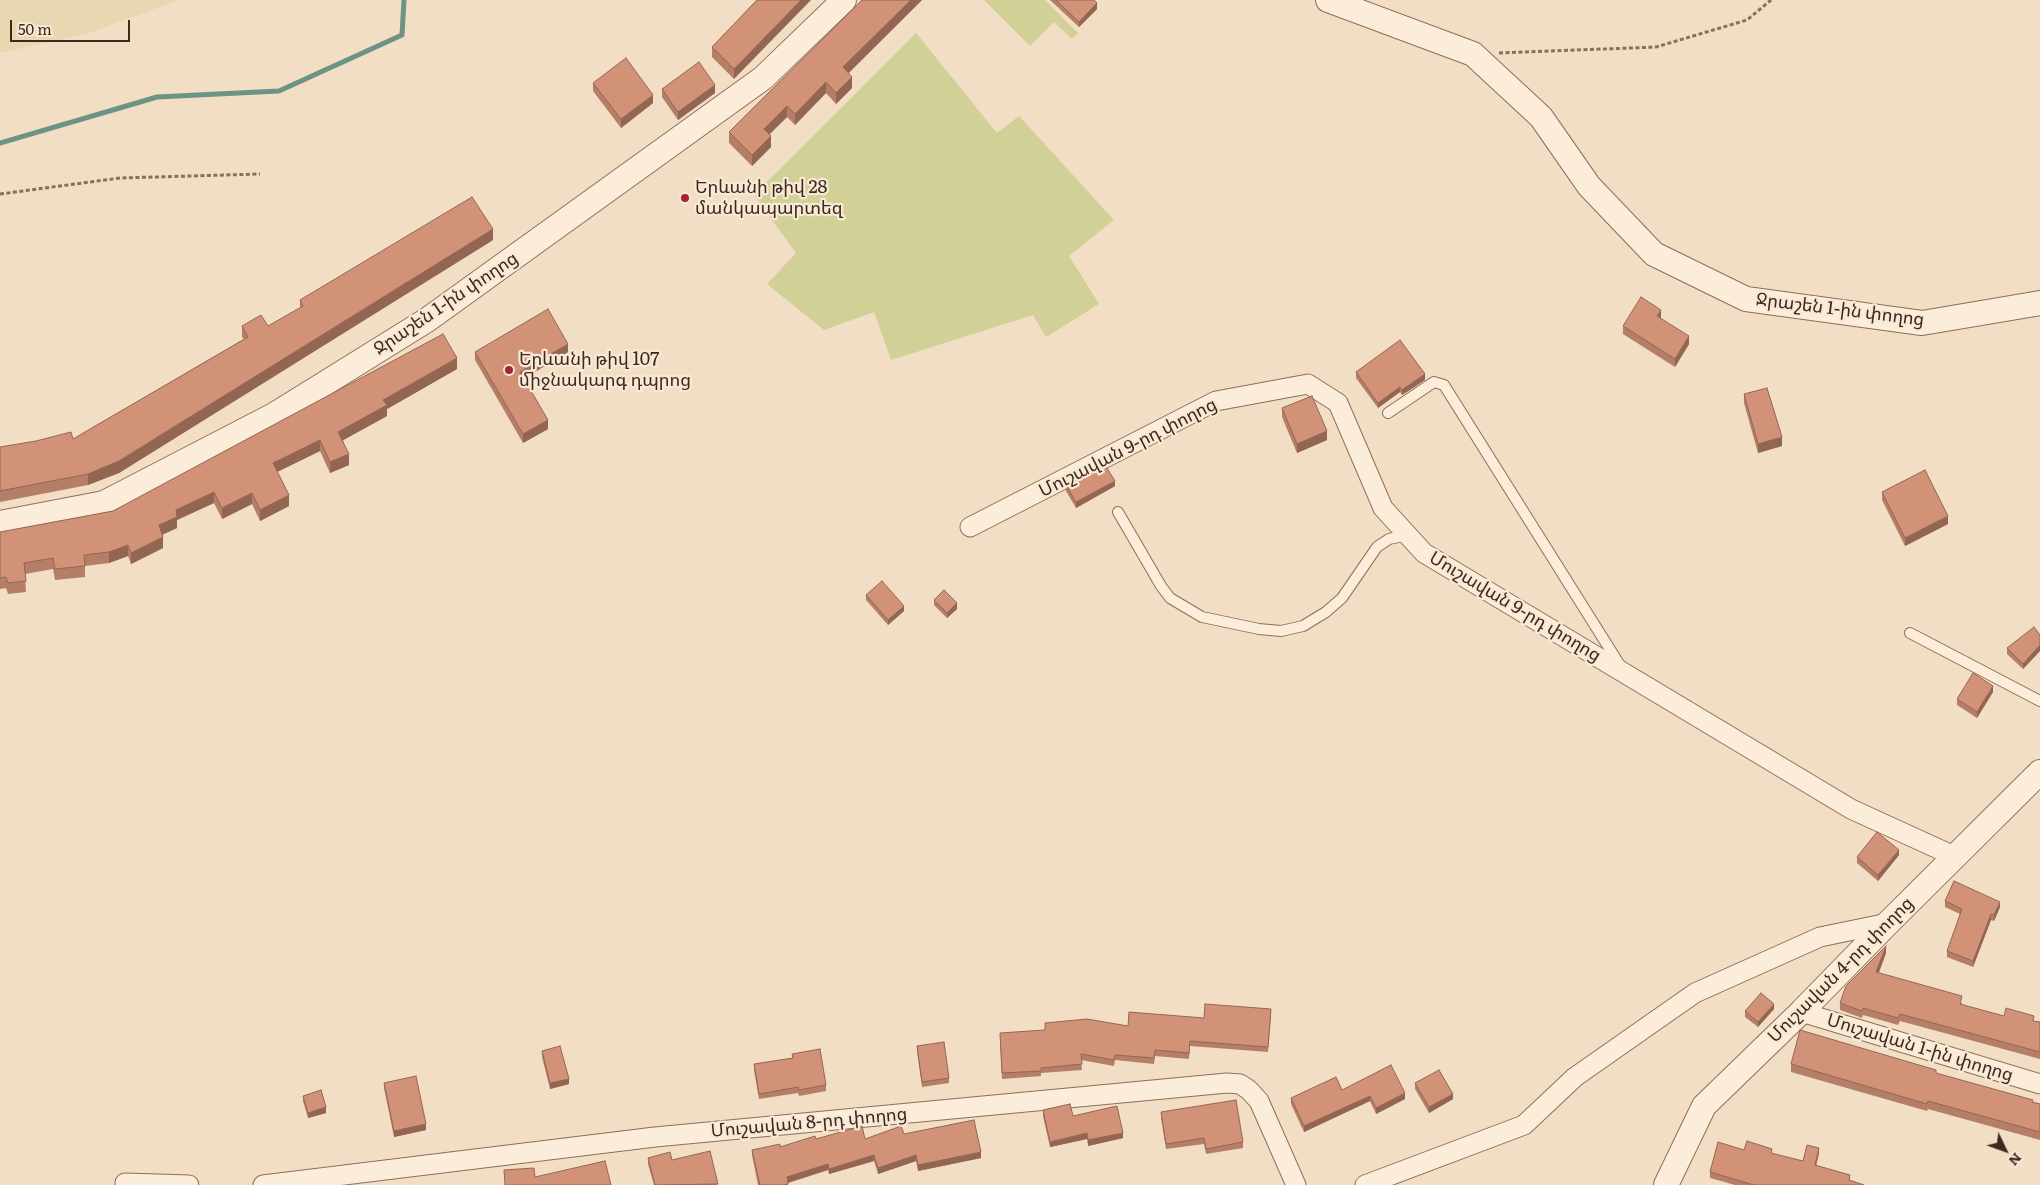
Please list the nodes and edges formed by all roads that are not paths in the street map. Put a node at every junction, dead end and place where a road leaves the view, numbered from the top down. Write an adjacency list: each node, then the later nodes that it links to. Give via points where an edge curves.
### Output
1 (844, 0): 6 (street, Ջրաշեն 1-ին փողոց, via 763,78 427,320 274,415 104,503)
2 (1328, 0): 3 (street, Ջրաշեն 1-ին փողոց, via 1473,54 1541,118 1589,186 1654,254 1746,299 1922,323)
3 (2040, 303)
4 (1388, 413): 10 (lane, via 1434,382 1444,384)
5 (1118, 512): 8 (lane, via 1170,598 1202,617 1259,630 1281,631 1303,626 1326,612 1342,598 1377,547 1389,539)
6 (0, 523)
7 (970, 527): 8 (street, Մուշավան 9-րդ փողոց, via 1216,401 1308,384 1338,403 1383,508)
8 (1408, 535): 10 (street, Մուշավան 9-րդ փողոց, via 1424,553)
9 (1910, 633): 11 (lane)
10 (1626, 674): 13 (street, Մուշավան 9-րդ փողոց, via 1851,808)
11 (2040, 701)
12 (2040, 772): 13 (street, Մուշավան 4-րդ փողոց)
13 (1956, 857): 14 (street, Մուշավան 4-րդ փողոց)
14 (1888, 923): 15 (street, Մուշավան 4-րդ փողոց); 21 (street, via 1820,936 1695,993 1575,1077 1524,1125)
15 (1801, 1012): 16 (street, Մուշավան 1-ին փողոց); 22 (street, Մուշավան 4-րդ փողոց, via 1704,1106)
16 (2040, 1084)
17 (125, 1183): 18 (street)
18 (189, 1185)
19 (263, 1185): 20 (street, Մուշավան 8-րդ փողոց, via 655,1137 1227,1083 1240,1084 1259,1101)
20 (1296, 1185)
21 (1365, 1185)
22 (1666, 1185)

